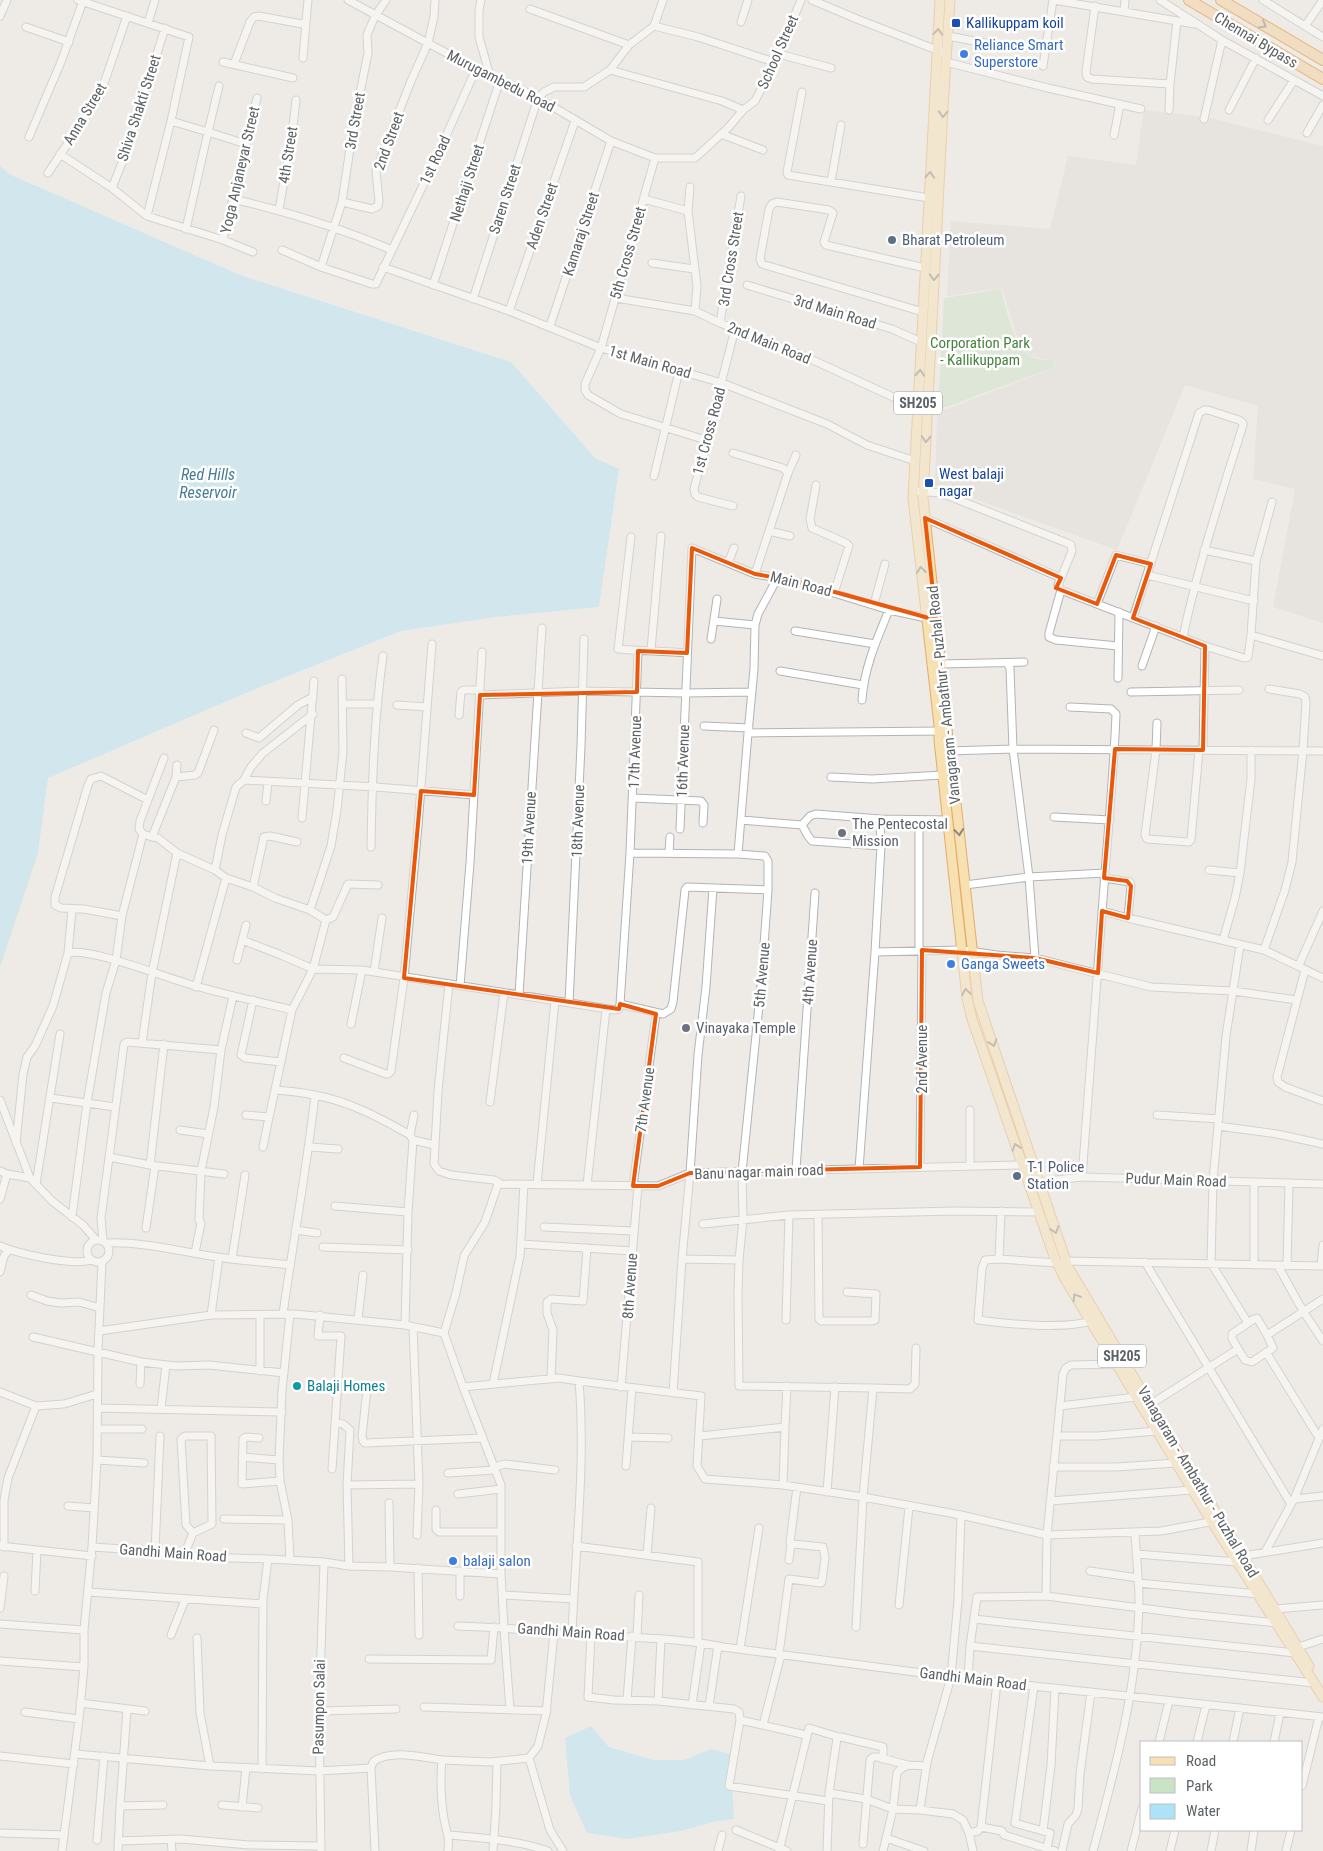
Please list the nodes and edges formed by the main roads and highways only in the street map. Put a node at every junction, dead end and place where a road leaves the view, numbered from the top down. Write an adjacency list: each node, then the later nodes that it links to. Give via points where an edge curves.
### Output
1 (940, 0): 6 (main road, one-way to 1, via 936,50)
2 (950, 0): 6 (main road)
3 (1190, 0): 7 (highway, Chennai Bypass)
4 (1221, 0): 5 (highway, Chennai Bypass, one-way to 5)
5 (1323, 60)
6 (944, 62): 8 (main road, Vanagaram - Ambathur - Puzhal Road / SH205, one-way to 8); 8 (main road, Vanagaram - Ambathur - Puzhal Road / SH205, one-way to 6, via 915,461 929,198)
7 (1323, 79)
8 (919, 491): 9 (main road, Vanagaram - Ambathur - Puzhal Road / SH205, one-way to 8); 9 (main road, Vanagaram - Ambathur - Puzhal Road / SH205, via 925,518)
9 (931, 619): 10 (main road, Vanagaram - Ambathur - Puzhal Road / SH205); 10 (main road, Vanagaram - Ambathur - Puzhal Road / SH205, via 941,664)
10 (942, 734): 11 (main road, Vanagaram - Ambathur - Puzhal Road / SH205, one-way to 11, via 953,776 978,1001 1040,1183); 11 (main road, one-way to 10, via 1038,1212 967,998 943,776)
11 (1061, 1262): 12 (main road)
12 (1120, 1361): 13 (main road, Vanagaram - Ambathur - Puzhal Road / SH205, via 1151,1404); 13 (main road, via 1136,1397 1192,1490)
13 (1215, 1520): 14 (main road, Vanagaram - Ambathur - Puzhal Road / SH205)
14 (1240, 1559): 15 (main road, Vanagaram - Ambathur - Puzhal Road / SH205, via 1258,1594); 15 (main road, Vanagaram - Ambathur - Puzhal Road / SH205, via 1275,1609)
15 (1296, 1650): 16 (main road, Vanagaram - Ambathur - Puzhal Road / SH205); 17 (main road, Vanagaram - Ambathur - Puzhal Road / SH205)
16 (1323, 1687)
17 (1323, 1697)

